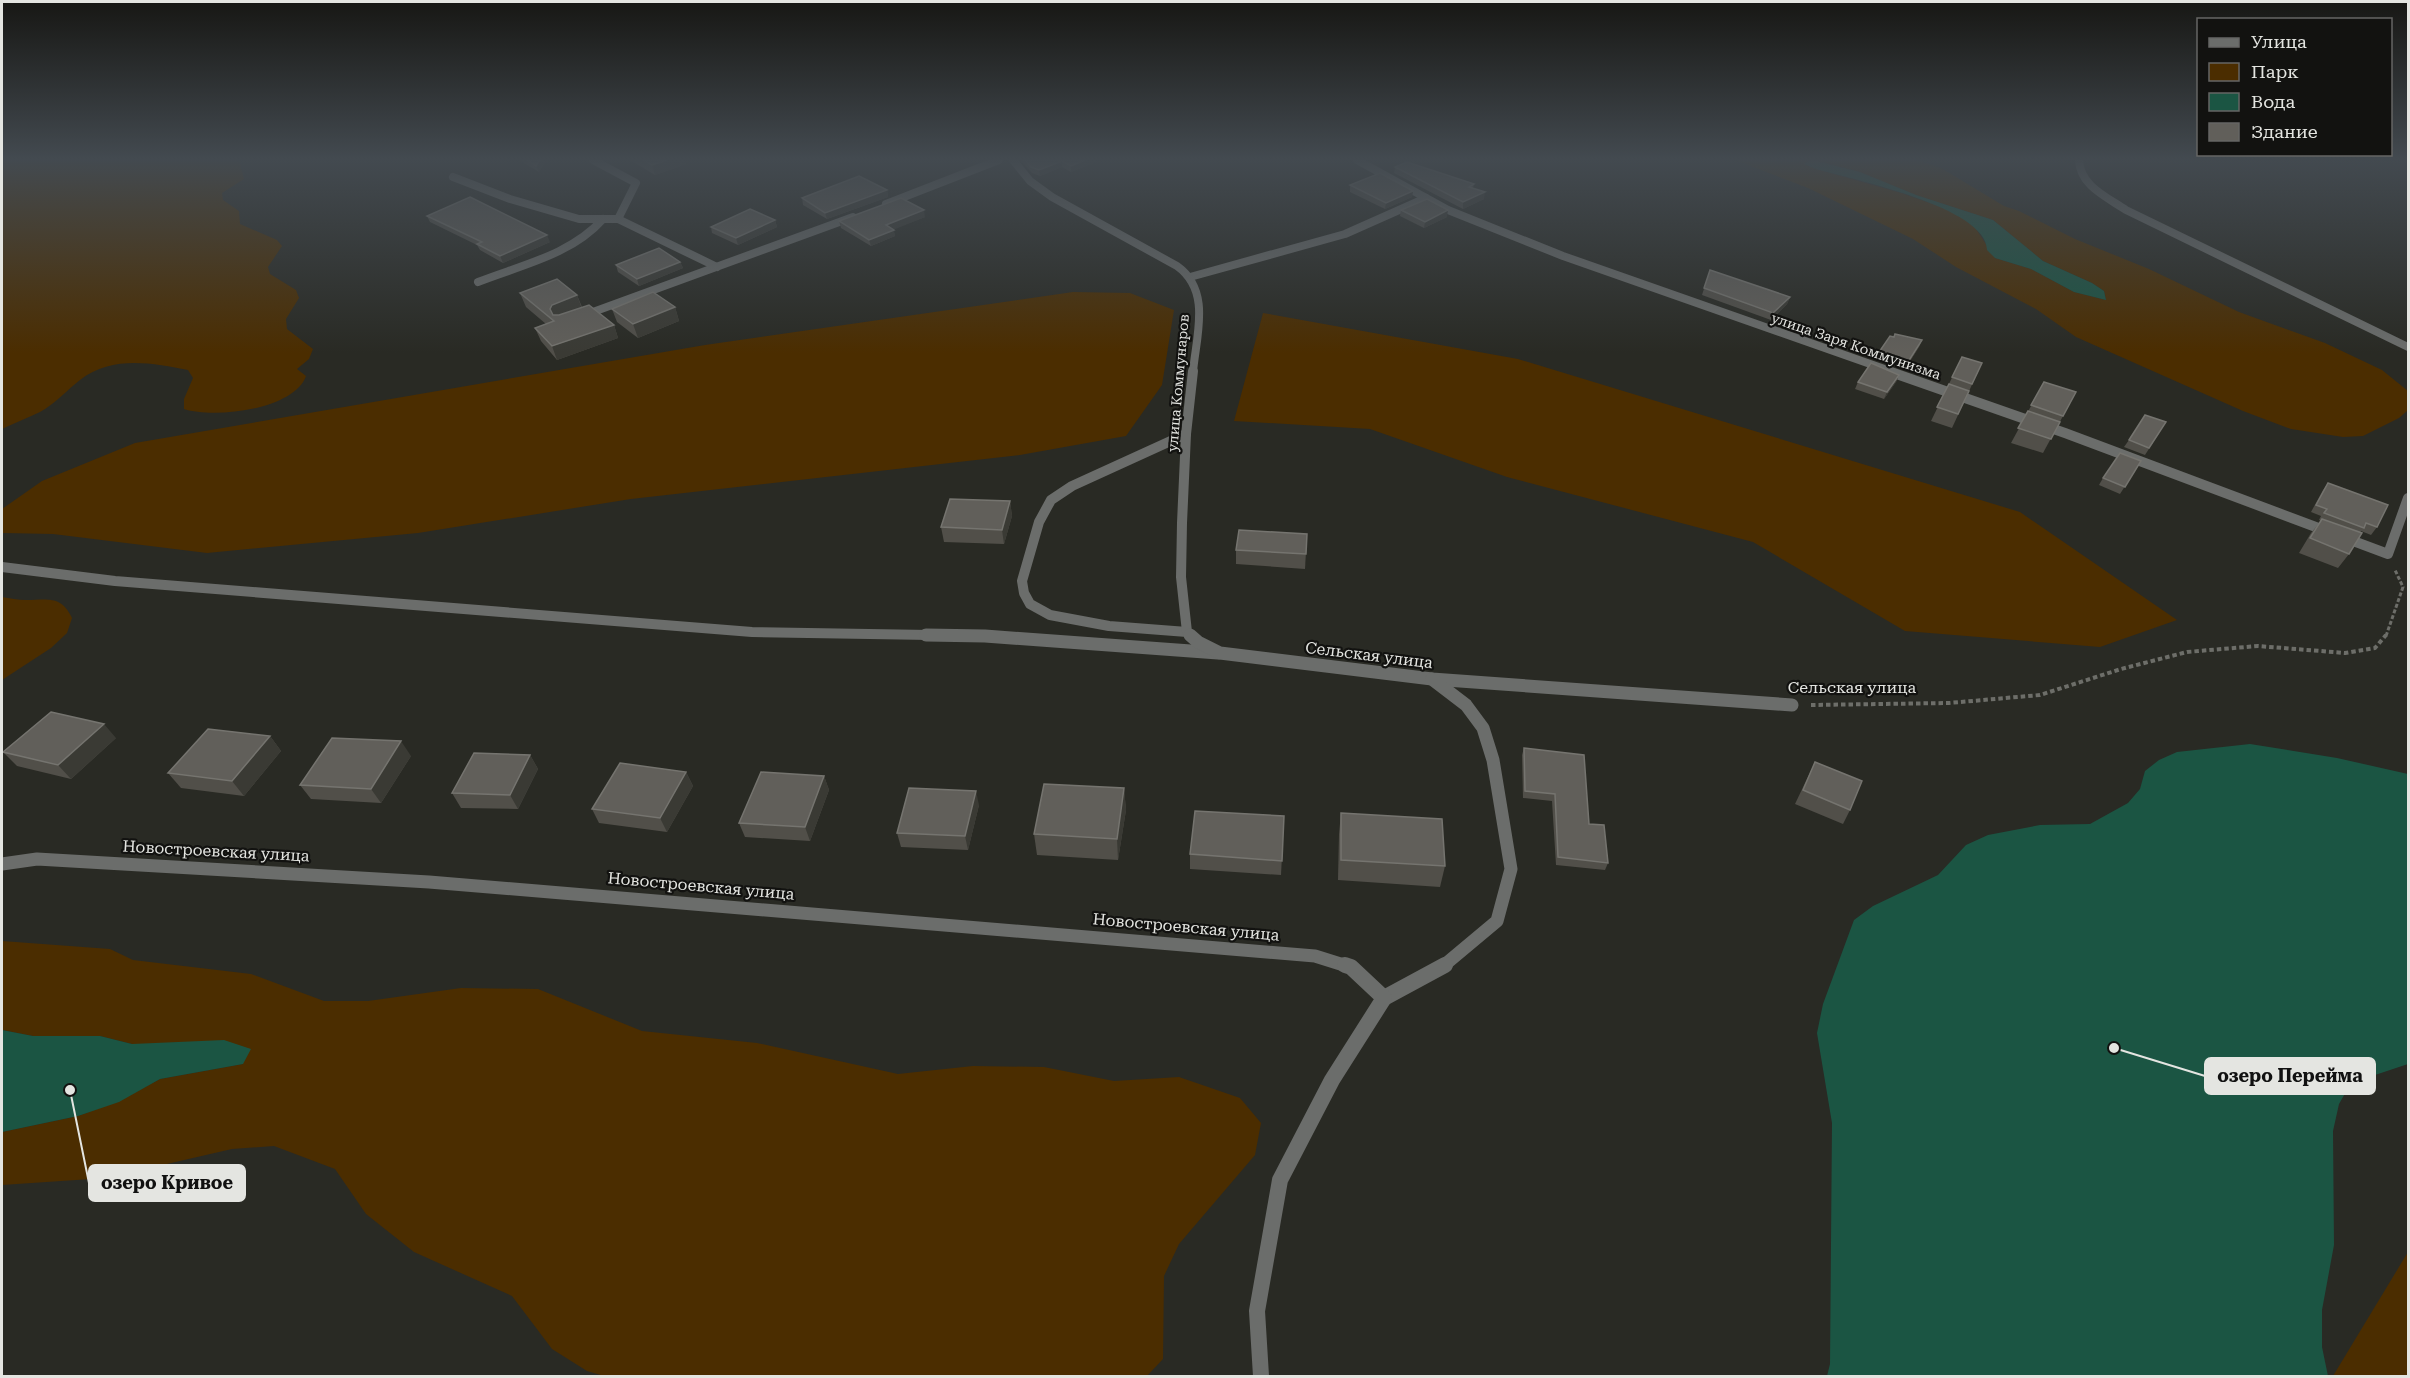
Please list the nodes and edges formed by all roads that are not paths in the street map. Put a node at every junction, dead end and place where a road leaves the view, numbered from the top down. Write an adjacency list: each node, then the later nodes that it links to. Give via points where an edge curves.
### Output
1 (599, 224): 10 (street, via 565,247)
2 (629, 224): 8 (street)
3 (832, 224): 8 (street)
4 (1101, 224): 9 (street)
5 (1367, 224): 9 (street, via 1345,234)
6 (1484, 224): 14 (street, улица Заря Коммунизма, via 1563,256 2065,433 2388,554)
7 (2156, 224): 12 (street)
8 (717, 267): 11 (street)
9 (1190, 277): 13 (street, улица Коммунаров, via 1200,301)
10 (478, 282)
11 (573, 319)
12 (2406, 343)
13 (1186, 434): 16 (street, улица Коммунаров, via 1181,576); 16 (street, via 1051,499 1024,569 1023,594 1033,607 1060,618)
14 (2409, 498)
15 (2, 567): 17 (street, Сельская улица, via 115,581 752,632 985,636)
16 (1187, 632): 17 (street)
17 (1220, 653): 18 (street, Сельская улица)
18 (1432, 679): 19 (street, Сельская улица); 21 (street, via 1466,705 1483,728 1493,760 1511,869 1497,921 1445,965)
19 (1792, 705)
20 (2, 864): 21 (street, Новостроевская улица, via 37,859 429,882 1315,956 1351,967)
21 (1384, 998): 22 (street, via 1332,1080 1280,1180 1257,1311)
22 (1261, 1377)

